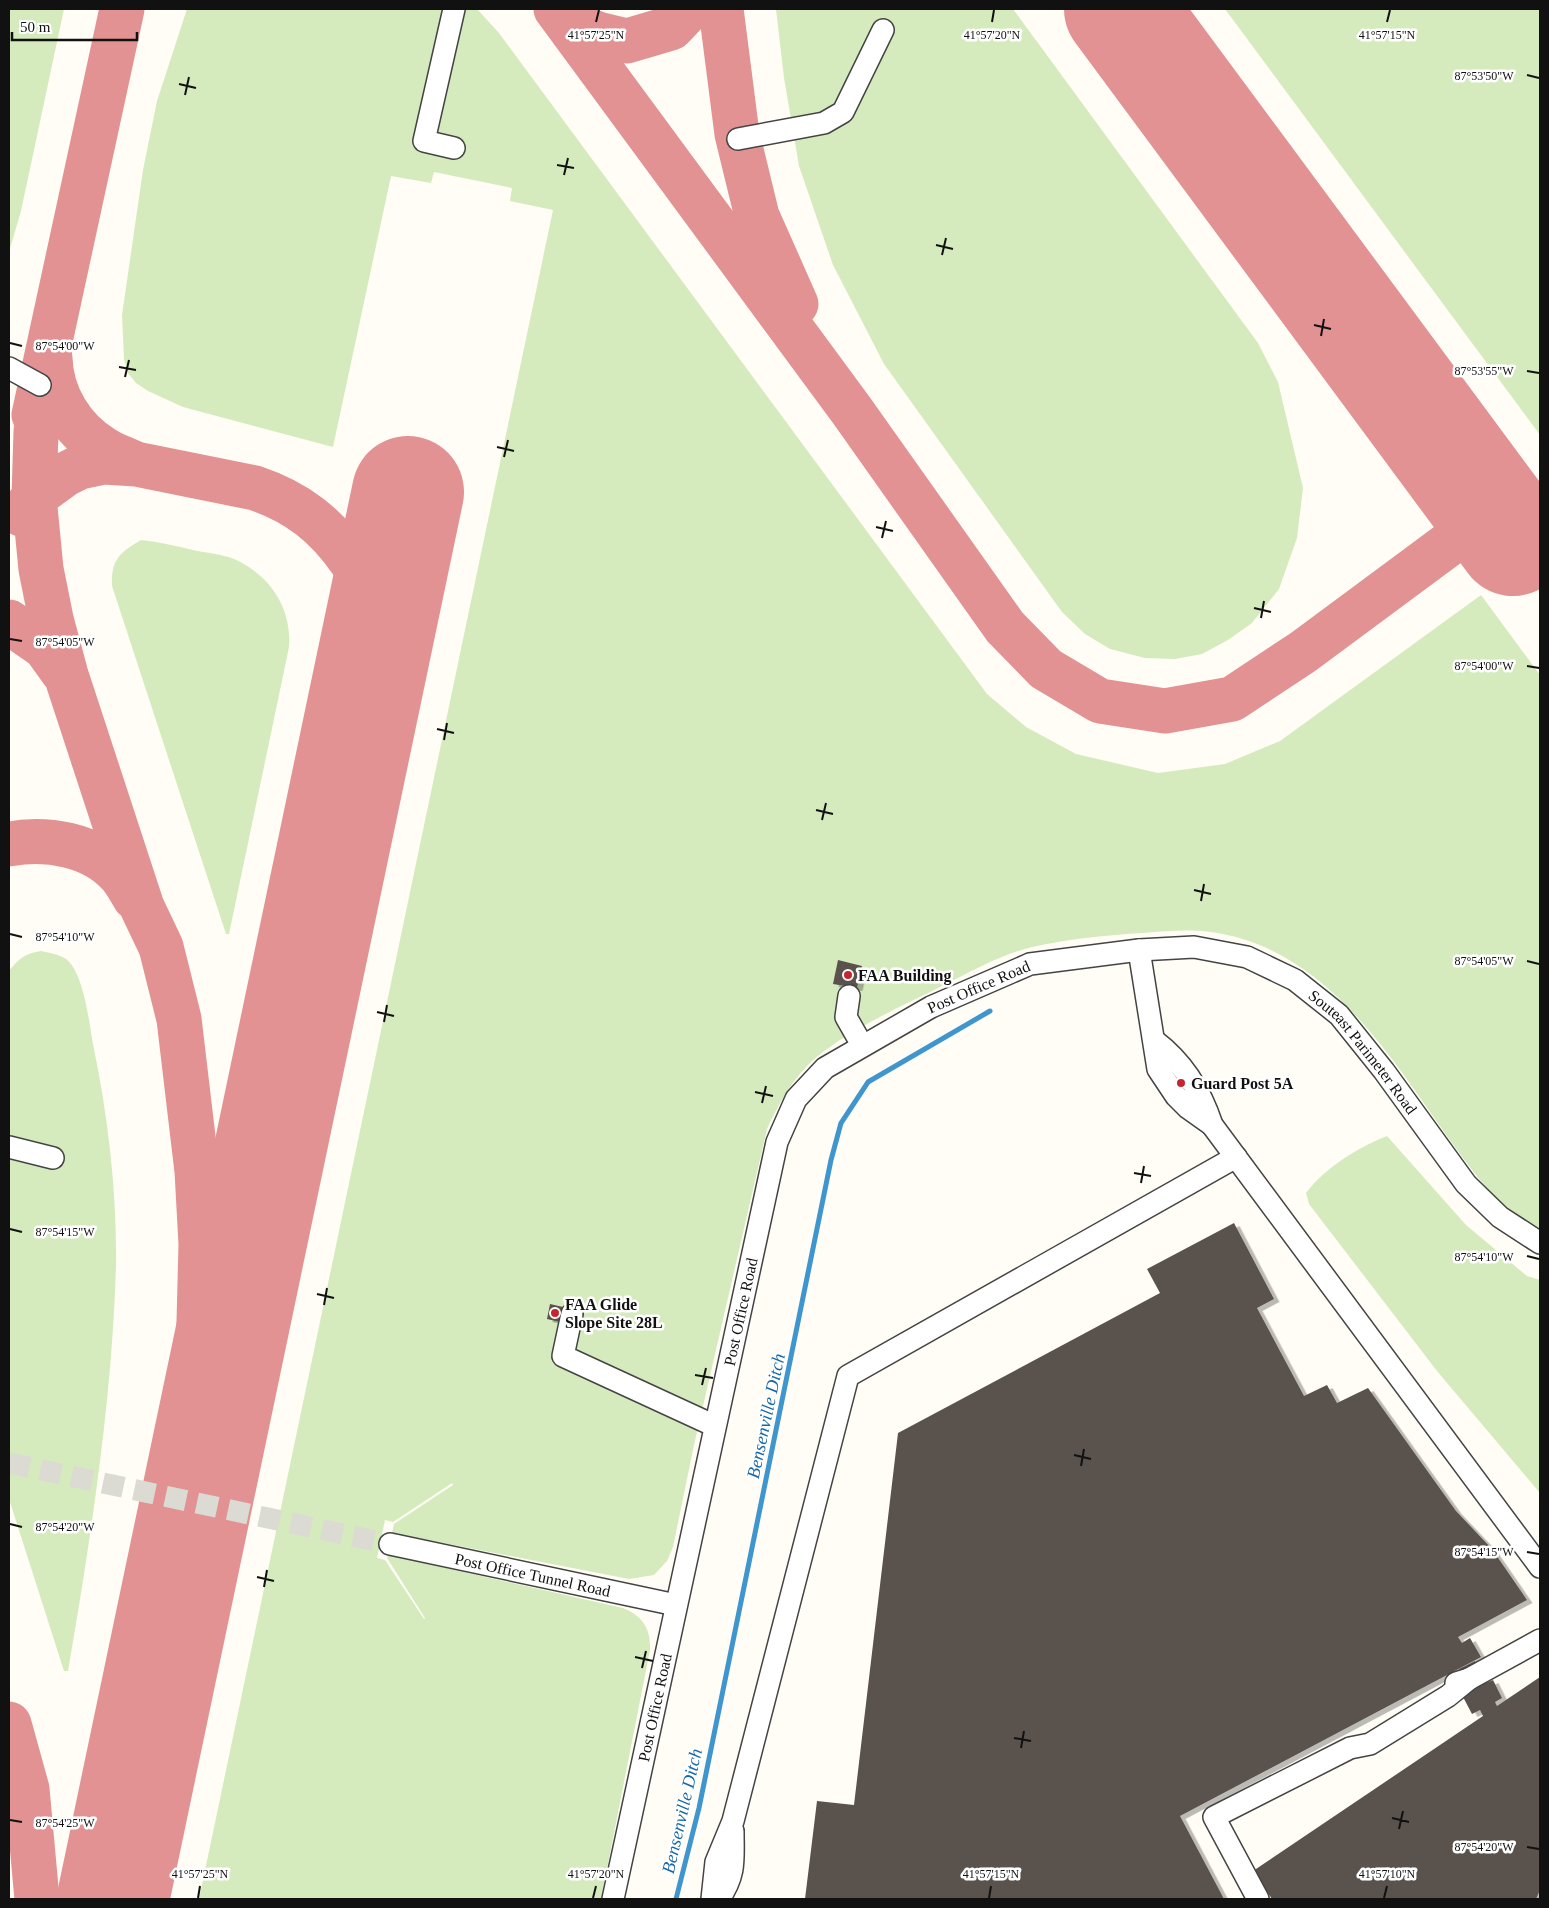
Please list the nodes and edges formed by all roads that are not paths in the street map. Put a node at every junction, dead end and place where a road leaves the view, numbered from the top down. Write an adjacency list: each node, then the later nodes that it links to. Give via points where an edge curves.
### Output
1 (454, 9): 4 (lane, via 424,141)
2 (883, 30): 3 (lane, via 843,112 824,123)
3 (738, 139)
4 (454, 148)
5 (9, 368): 6 (lane)
6 (40, 385)
7 (1139, 950): 9 (lane, Post Office Road, via 1030,964 931,1007); 12 (lane, via 1158,1069 1176,1096 1212,1125); 13 (lane, Souteast Parimeter Road, via 1194,946 1247,958 1294,980 1339,1016 1384,1071 1466,1184 1500,1217)
8 (849, 996): 9 (lane, via 846,1017)
9 (862, 1045): 15 (lane, Post Office Road, via 825,1068 796,1100 777,1142)
10 (9, 1147): 11 (lane)
11 (53, 1158)
12 (1236, 1158): 17 (lane); 20 (lane, via 848,1376)
13 (1540, 1242)
14 (572, 1314): 15 (lane, via 563,1356)
15 (715, 1426): 18 (lane, Post Office Road)
16 (390, 1544): 18 (lane, Post Office Tunnel Road)
17 (1540, 1567)
18 (676, 1605): 22 (lane, Post Office Road)
19 (1540, 1640): 23 (lane, via 1469,1679 1446,1687 1374,1728 1350,1748 1214,1817)
20 (732, 1821): 21 (lane, via 716,1862); 21 (lane, via 729,1883)
21 (714, 1893)
22 (613, 1899)
23 (1258, 1899)

